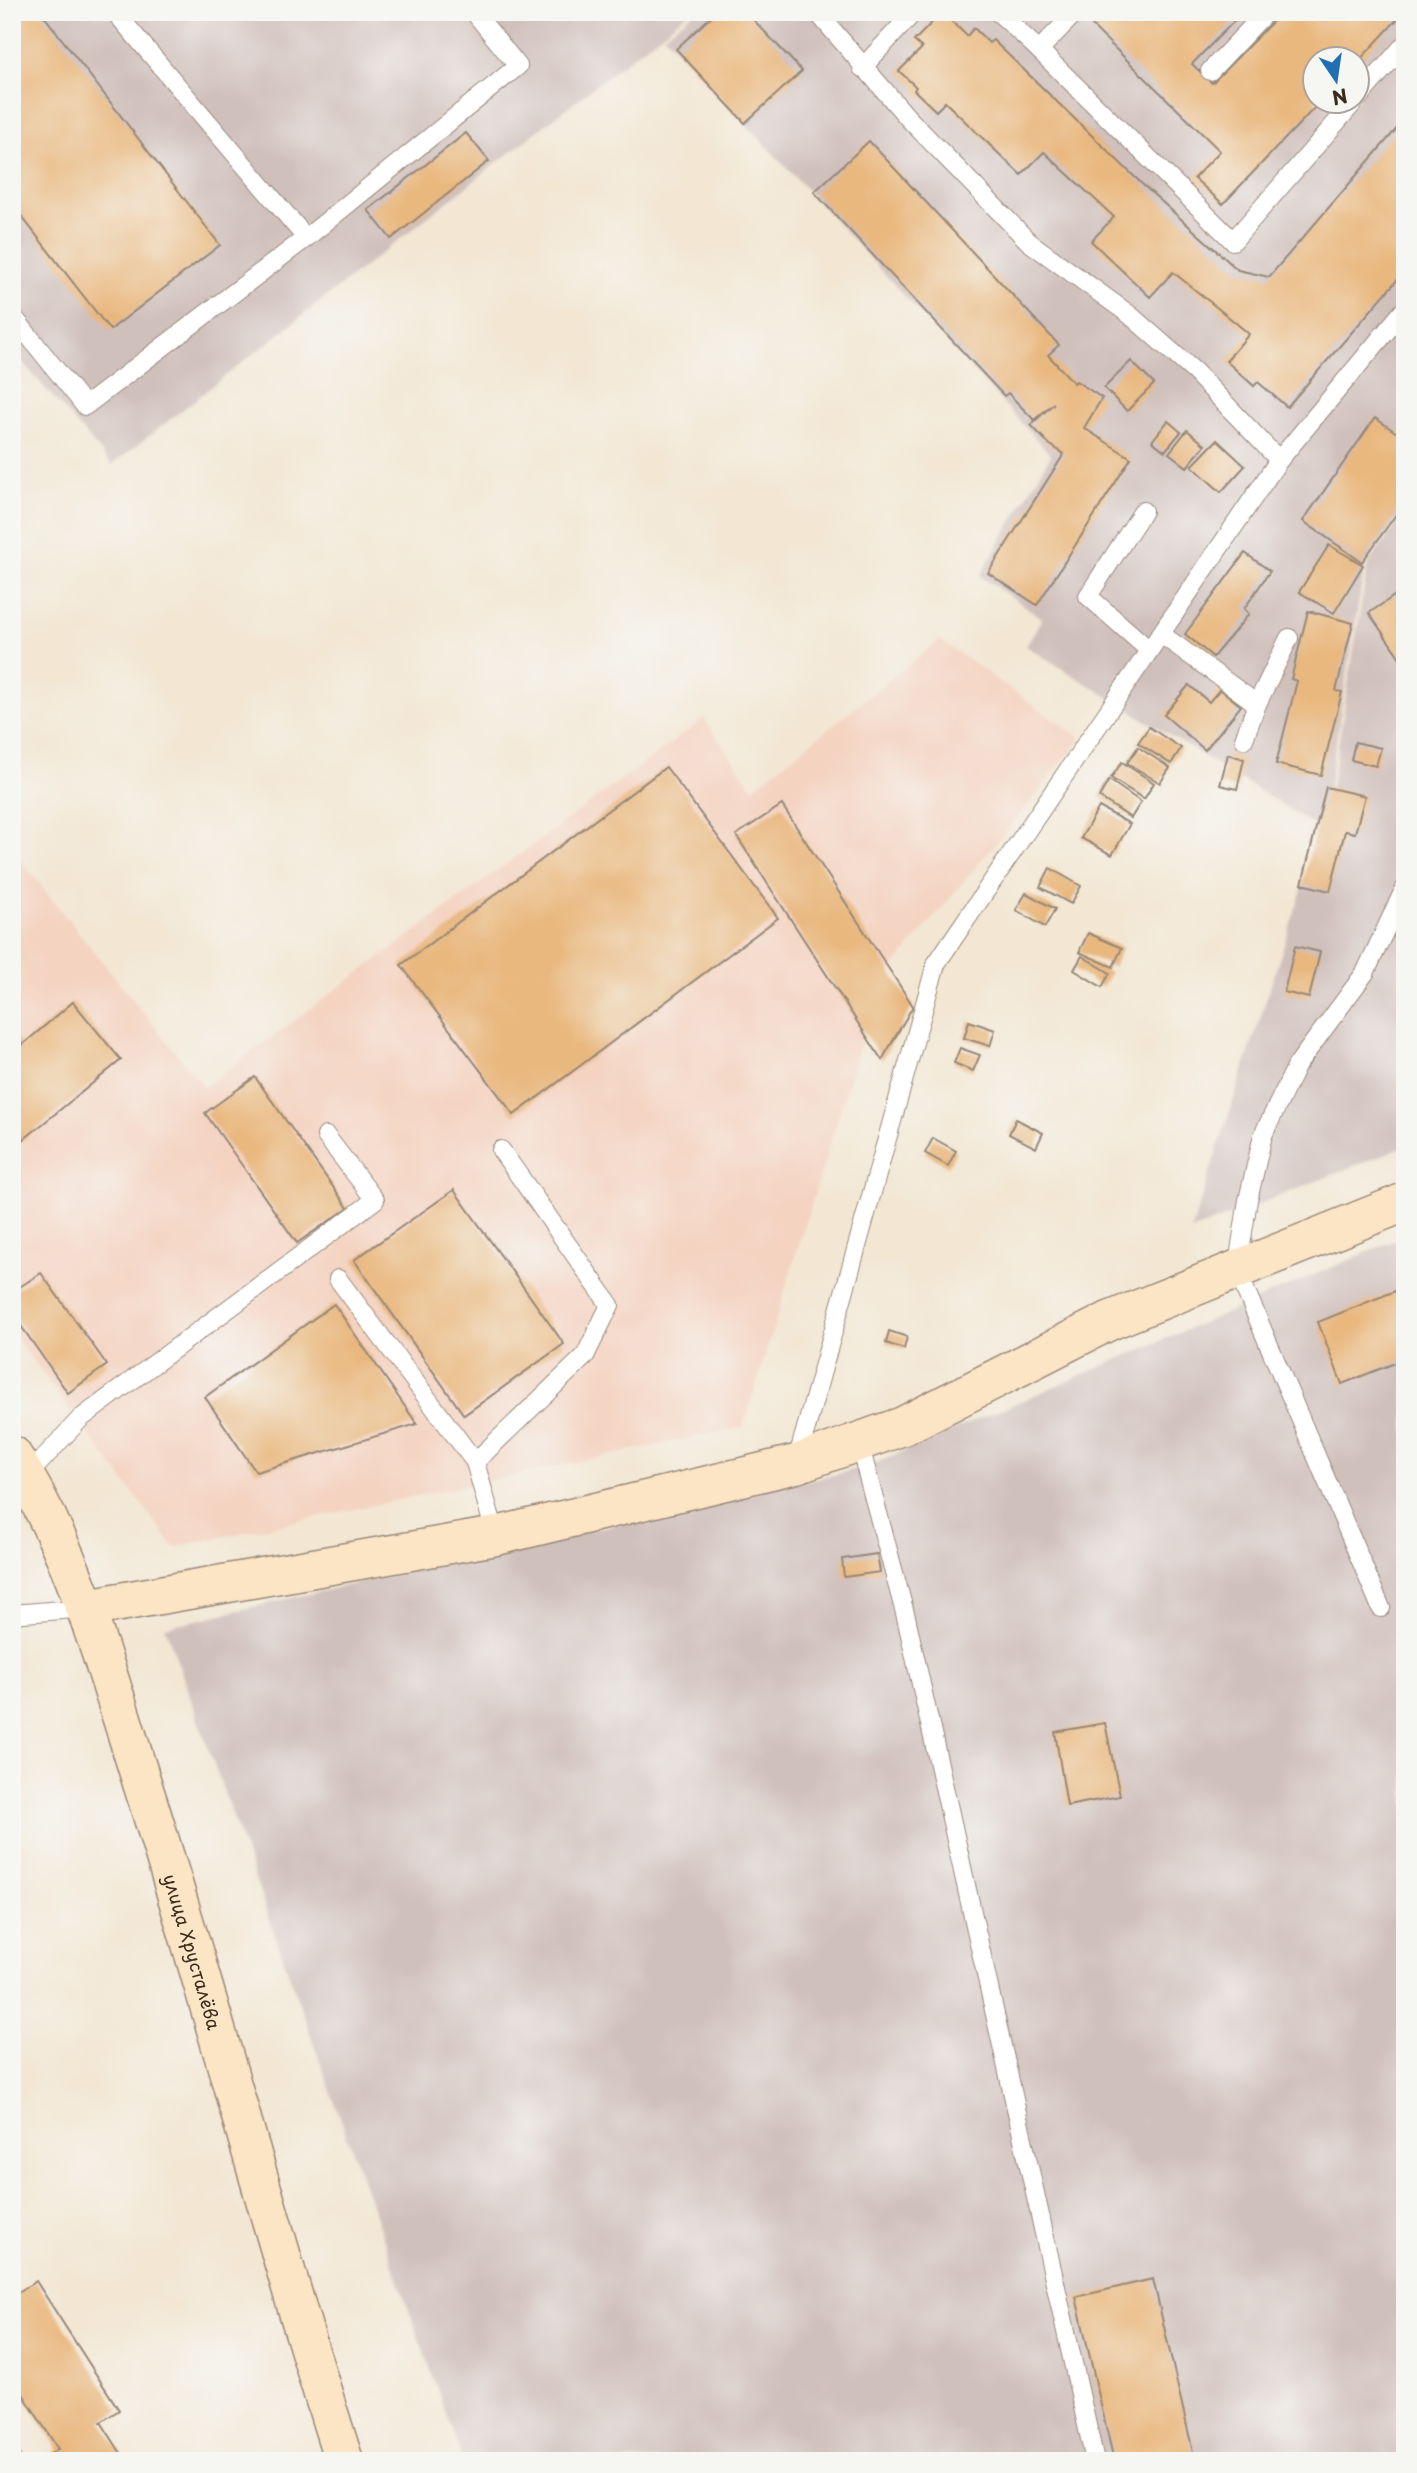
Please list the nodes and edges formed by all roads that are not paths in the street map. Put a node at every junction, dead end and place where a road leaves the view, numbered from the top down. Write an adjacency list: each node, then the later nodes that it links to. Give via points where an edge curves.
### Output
1 (115, 12): 14 (lane)
2 (474, 12): 14 (lane, via 518,66)
3 (817, 12): 10 (lane)
4 (914, 12): 10 (lane)
5 (999, 12): 9 (lane)
6 (1076, 12): 9 (lane)
7 (1266, 12): 11 (lane)
8 (1405, 44): 12 (lane)
9 (1040, 50): 13 (lane, via 1233,241)
10 (862, 68): 17 (lane, via 1029,242 1130,315 1195,372)
11 (1210, 71)
12 (1372, 82)
13 (1342, 116)
14 (306, 238): 16 (lane, via 85,406)
15 (1405, 309): 17 (lane)
16 (12, 315)
17 (1279, 460): 19 (lane)
18 (1143, 511): 21 (lane, via 1088,596)
19 (1161, 634): 21 (lane); 22 (lane)
20 (1289, 638): 22 (lane)
21 (1149, 650): 32 (lane, via 936,964)
22 (1258, 704): 23 (lane)
23 (1244, 739)
24 (1405, 888): 28 (lane, via 1364,973 1297,1065 1263,1135)
25 (326, 1136): 33 (lane, via 375,1200)
26 (500, 1150): 31 (lane, via 610,1305 585,1356)
27 (1405, 1202): 28 (main road)
28 (1237, 1270): 30 (main road, via 1109,1321 903,1426); 36 (lane)
29 (338, 1279): 31 (lane)
30 (859, 1443): 32 (main road); 39 (lane, via 906,1618)
31 (475, 1462): 34 (lane)
32 (796, 1464): 34 (main road)
33 (19, 1466): 35 (main road, улица Хрусталёва)
34 (496, 1536): 35 (main road)
35 (86, 1608): 37 (lane); 38 (main road, улица Хрусталёва, via 193,1947 292,2299)
36 (1381, 1608)
37 (12, 1614)
38 (344, 2461)
39 (1095, 2461)

